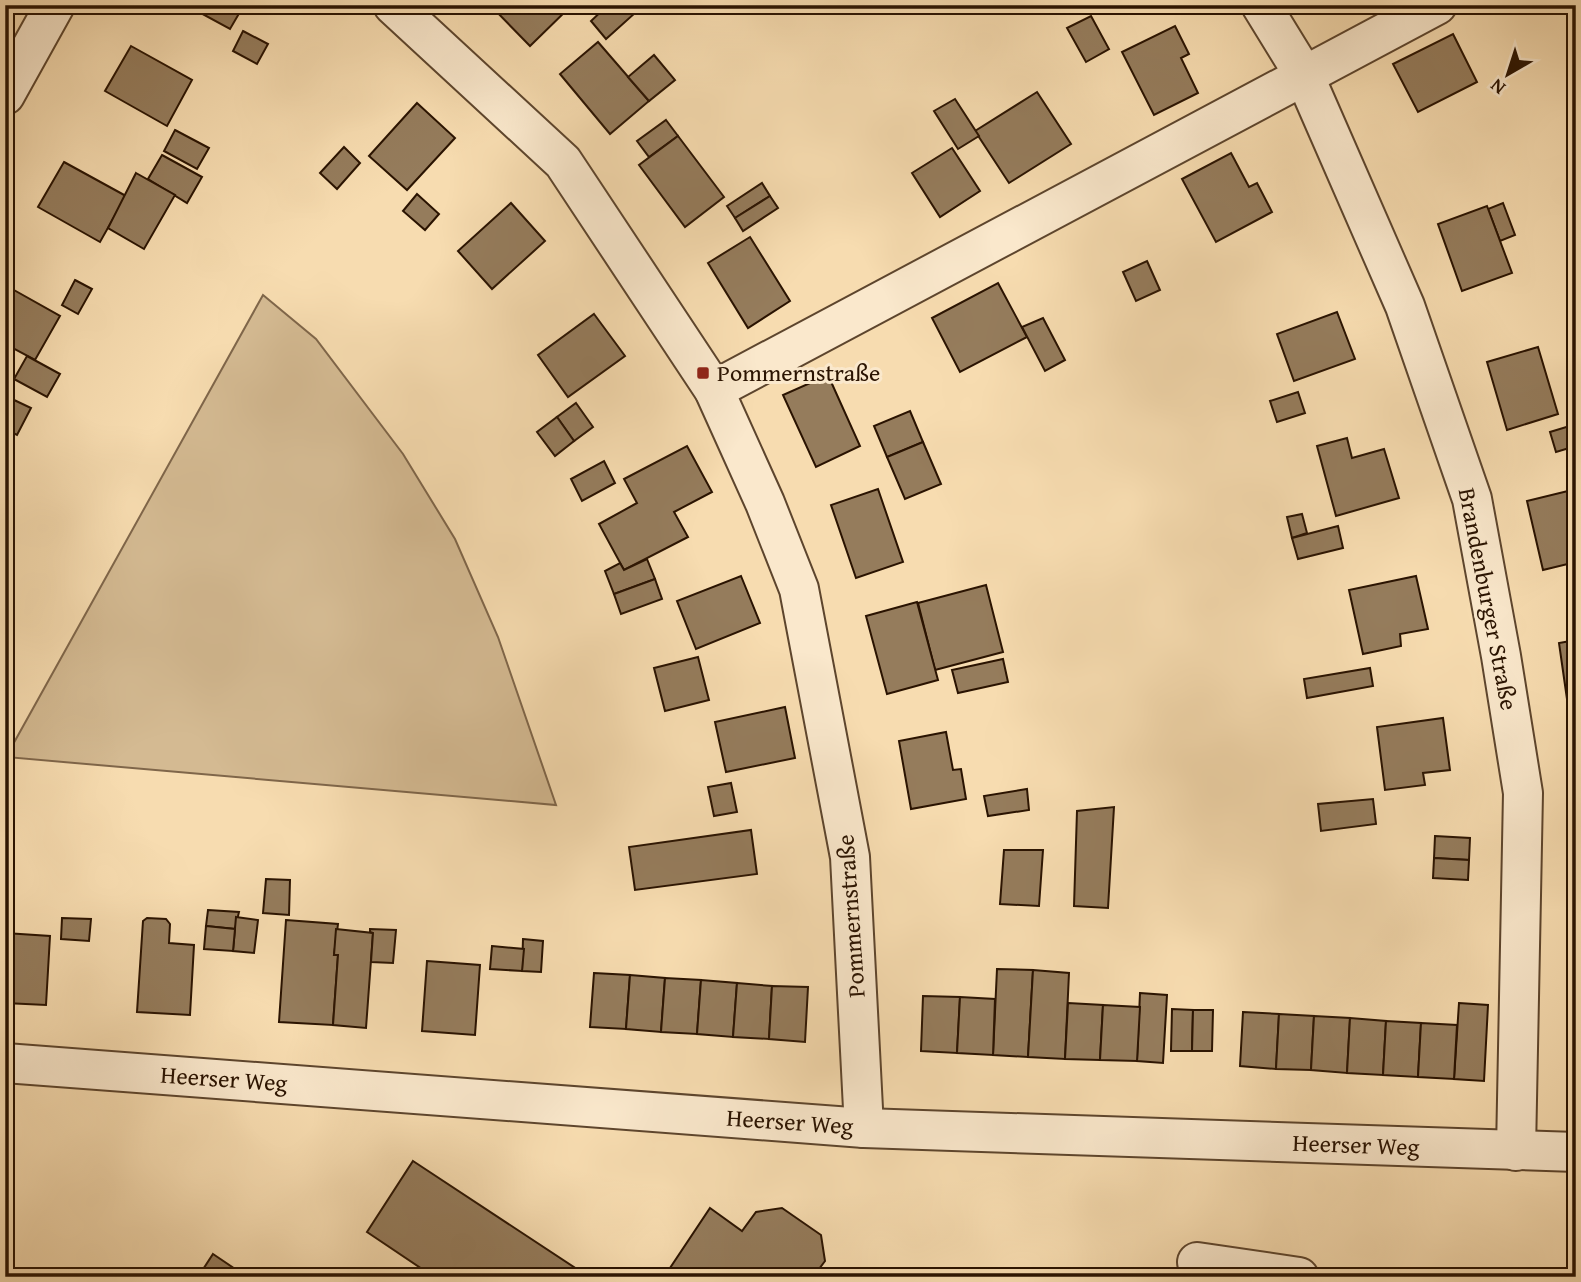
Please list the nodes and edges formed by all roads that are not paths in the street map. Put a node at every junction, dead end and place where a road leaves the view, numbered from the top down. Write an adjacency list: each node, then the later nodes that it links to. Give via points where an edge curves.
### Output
1 (55, 5): 6 (street)
2 (393, 5): 7 (street, Pommernstraße, via 563,162)
3 (1261, 5): 5 (street, Brandenburger Straße)
4 (1437, 5): 5 (street)
5 (1304, 75): 7 (street); 10 (street, Brandenburger Straße, via 1405,306 1474,512 1523,793)
6 (5, 95)
7 (714, 390): 9 (street, Pommernstraße, via 799,589 850,857)
8 (5, 1063): 9 (street, Heerser Weg)
9 (864, 1128): 10 (street, Heerser Weg)
10 (1516, 1151): 11 (street, Heerser Weg)
11 (1576, 1152)
12 (1198, 1262): 13 (street)
13 (1299, 1277)

